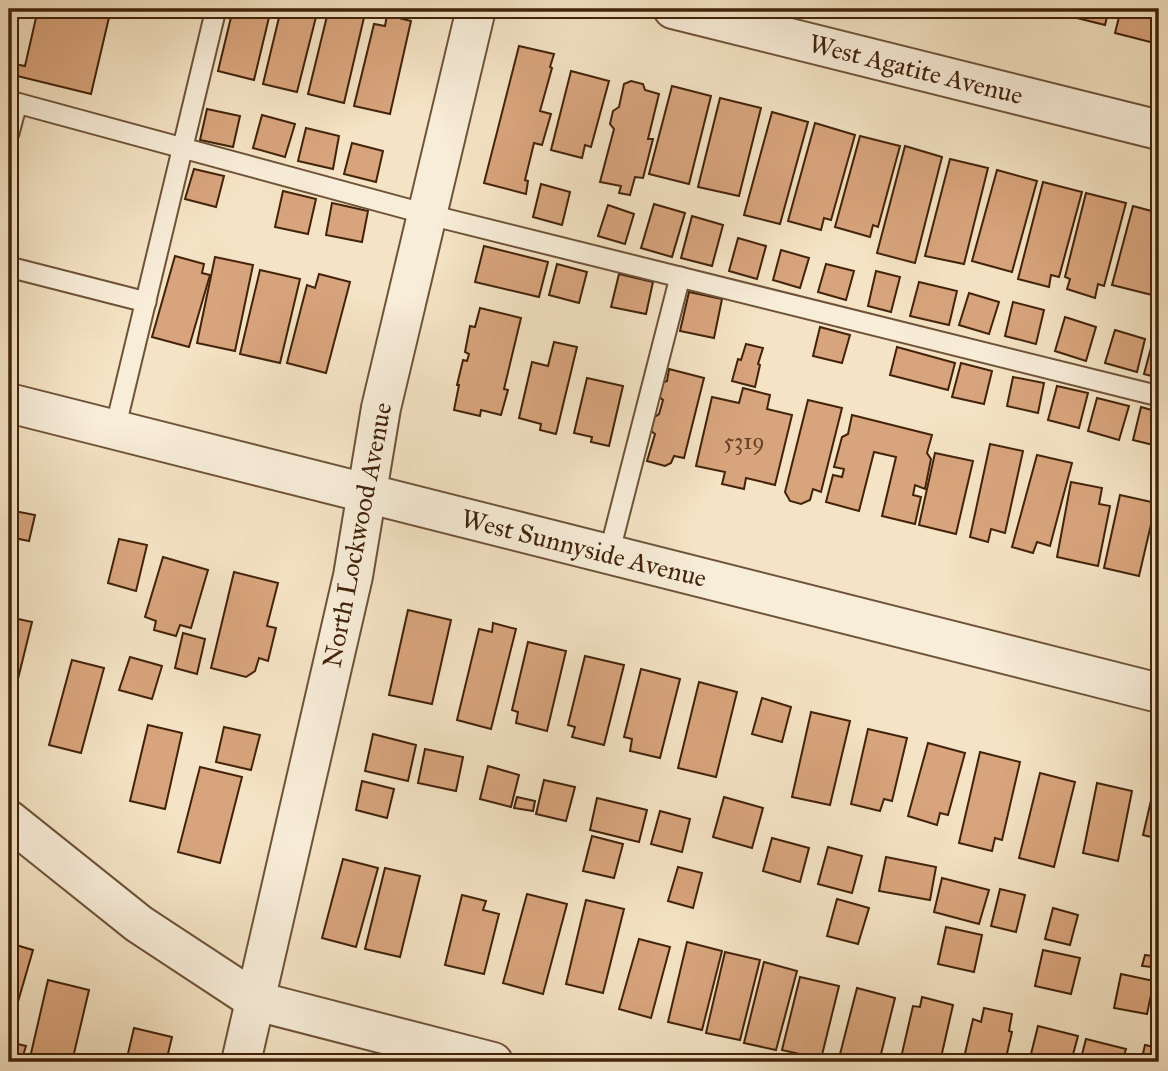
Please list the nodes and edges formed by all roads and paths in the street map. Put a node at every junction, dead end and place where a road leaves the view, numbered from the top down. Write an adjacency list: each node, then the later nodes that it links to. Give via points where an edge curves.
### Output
1 (216, 9): 6 (lane)
2 (476, 9): 7 (street, North Lockwood Avenue)
3 (673, 9): 4 (street, West Agatite Avenue)
4 (1159, 130)
5 (9, 133): 6 (lane, via 17,103)
6 (183, 149): 7 (lane); 10 (lane)
7 (426, 214): 9 (lane); 14 (street, North Lockwood Avenue, via 381,408)
8 (9, 267): 10 (lane)
9 (680, 277): 11 (lane); 15 (lane)
10 (146, 302): 13 (lane)
11 (1159, 396)
12 (9, 403): 13 (street, West Sunnyside Avenue)
13 (115, 429): 14 (street, West Sunnyside Avenue)
14 (368, 494): 15 (street, West Sunnyside Avenue); 18 (street, North Lockwood Avenue)
15 (609, 554): 16 (street, West Sunnyside Avenue)
16 (1159, 693)
17 (9, 820): 18 (street, via 139,924)
18 (256, 1001): 19 (street, North Lockwood Avenue); 20 (street)
19 (241, 1062)
20 (493, 1062)

